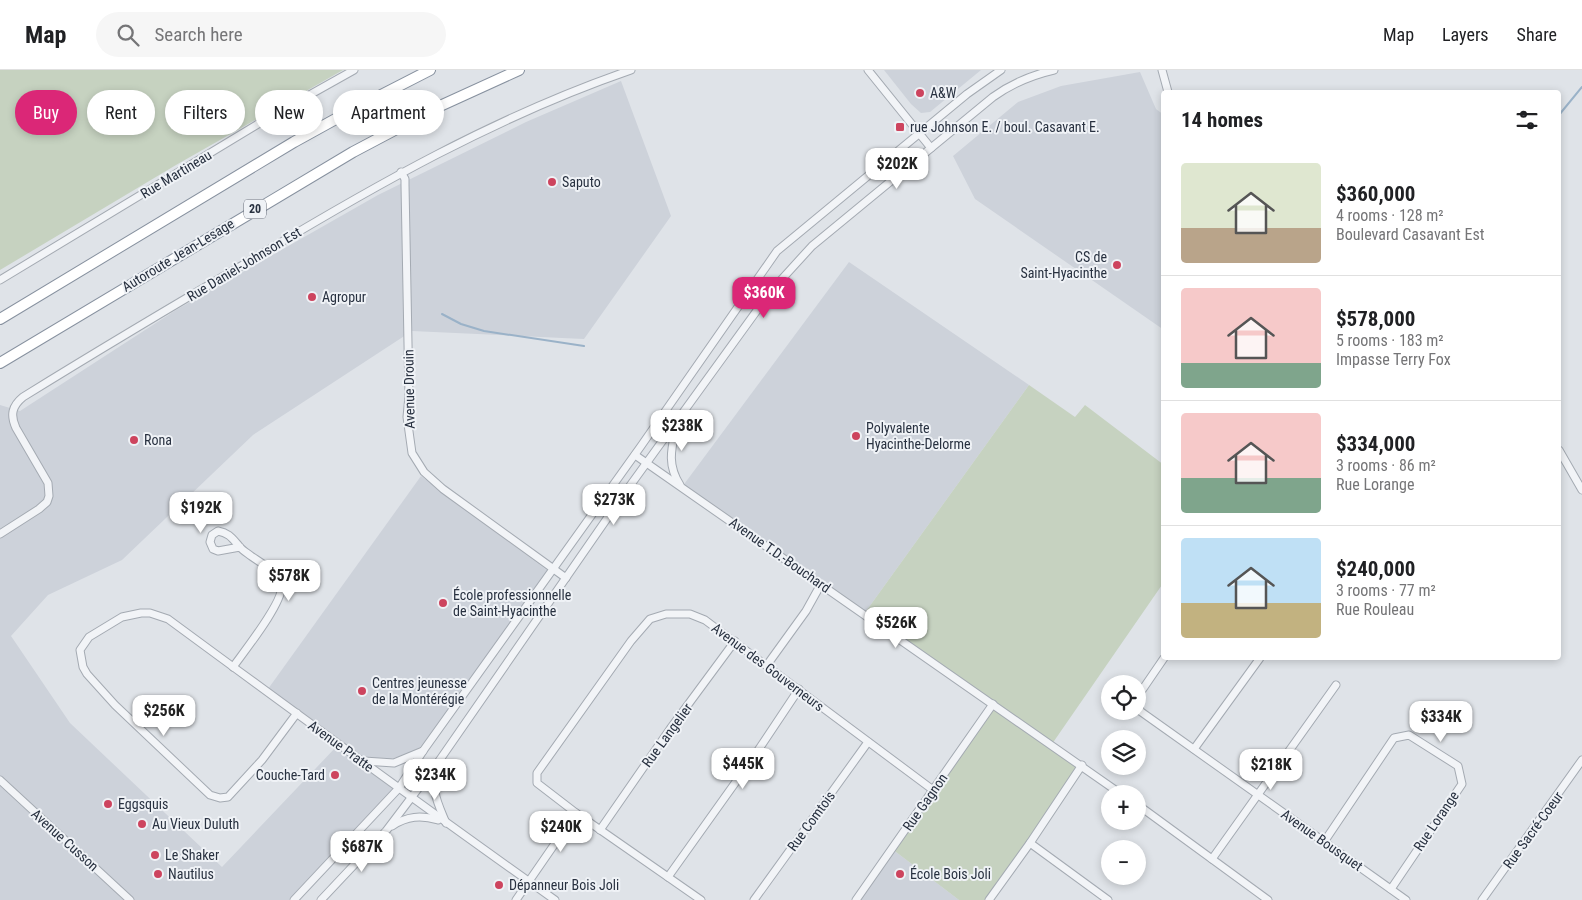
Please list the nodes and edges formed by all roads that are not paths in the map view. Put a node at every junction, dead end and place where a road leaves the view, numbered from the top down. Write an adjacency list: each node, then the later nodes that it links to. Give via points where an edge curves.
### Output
1 (354, 70): 13 (street, Rue Martineau)
2 (430, 70): 14 (highway, via 311,132)
3 (519, 70): 15 (highway, Autoroute Jean-Lesage / 20, via 440,106 347,155)
4 (631, 70): 12 (street, Rue Daniel-Johnson Est, via 517,115)
5 (868, 70): 10 (street)
6 (1001, 70): 10 (street)
7 (1054, 70): 11 (street, via 1009,86)
8 (1162, 70): 9 (street)
9 (1167, 90)
10 (918, 134): 11 (street); 18 (street, via 776,251)
11 (931, 148): 16 (street, via 812,246 770,291)
12 (402, 172): 22 (street, Rue Daniel-Johnson Est, via 20,399 13,410 14,423 48,483 49,496 38,510); 24 (street, Avenue Drouin, via 405,179 407,417 412,453 424,472 443,489)
13 (0, 280)
14 (0, 319)
15 (0, 362)
16 (678, 420): 19 (street); 20 (street, via 670,454 673,470)
17 (1561, 453): 21 (street)
18 (635, 455): 19 (street, Avenue T.D.-Bouchard); 24 (street)
19 (647, 463): 20 (street, Avenue T.D.-Bouchard); 25 (street)
20 (682, 487): 26 (street, Avenue T.D.-Bouchard)
21 (1582, 490)
22 (0, 534)
23 (240, 547): 31 (street, via 272,572 281,583 282,591 276,606)
24 (553, 570): 25 (street, Avenue Drouin); 40 (street)
25 (566, 578): 43 (street)
26 (821, 584): 30 (street); 35 (street, Avenue T.D.-Bouchard)
27 (735, 641): 30 (street, Avenue des Gouverneurs); 52 (street, Avenue des Gouverneurs, via 705,620 690,614 666,614 650,620 631,641 537,773 537,783); 54 (street, Rue Langelier)
28 (1163, 660): 32 (street)
29 (1259, 660): 39 (street)
30 (767, 665): 34 (street, Avenue des Gouverneurs)
31 (233, 667): 36 (street, Avenue Pratte); 36 (street, Avenue Pratte, via 168,620 150,613 122,617 89,637 80,650 87,674 115,706 210,795 220,798 228,796 262,760)
32 (1146, 685)
33 (1336, 686): 49 (street)
34 (799, 689): 38 (street, Avenue des Gouverneurs); 59 (street)
35 (993, 704): 44 (street, Avenue T.D.-Bouchard); 48 (street, Rue Gagnon)
36 (297, 713): 42 (street, Avenue Pratte)
37 (1146, 714): 39 (street, Avenue Bousquet)
38 (868, 742): 48 (street, Avenue des Gouverneurs); 68 (street, Rue Comtois)
39 (1194, 749): 49 (street, Avenue Bousquet)
40 (423, 751): 42 (street, via 394,763); 47 (street)
41 (1582, 760): 74 (street, Rue Sacré-Coeur)
42 (363, 761): 47 (street, Avenue Pratte)
43 (439, 761): 50 (street); 53 (street, via 435,796)
44 (1082, 765): 46 (street, Avenue T.D.-Bouchard); 57 (street)
45 (0, 780): 62 (street, Avenue Cusson)
46 (1109, 785)
47 (399, 788): 50 (street, Avenue Pratte); 63 (street)
48 (933, 790): 69 (street, Rue Gagnon)
49 (1258, 795): 56 (street, Avenue Bousquet); 58 (street)
50 (412, 798): 53 (street, Avenue Pratte); 55 (street)
51 (1146, 811): 58 (street)
52 (576, 813): 54 (street); 60 (street)
53 (446, 823): 55 (street, via 420,816 410,817); 60 (street, Avenue Pratte)
54 (600, 830): 59 (street)
55 (386, 831): 64 (street)
56 (1324, 842): 61 (street, Avenue Bousquet); 61 (street, Rue Lorange, via 1394,738 1409,735 1458,766 1462,784)
57 (1030, 843): 70 (street); 71 (street)
58 (1212, 859): 72 (street)
59 (668, 877): 67 (street)
60 (529, 882): 65 (street); 66 (street, Avenue Pratte)
61 (1391, 889): 73 (street, Avenue Bousquet)
62 (130, 900)
63 (294, 900)
64 (321, 900)
65 (516, 900)
66 (555, 900)
67 (701, 900)
68 (754, 900)
69 (856, 900)
70 (989, 900)
71 (1108, 900)
72 (1268, 900)
73 (1406, 900)
74 (1482, 900)

